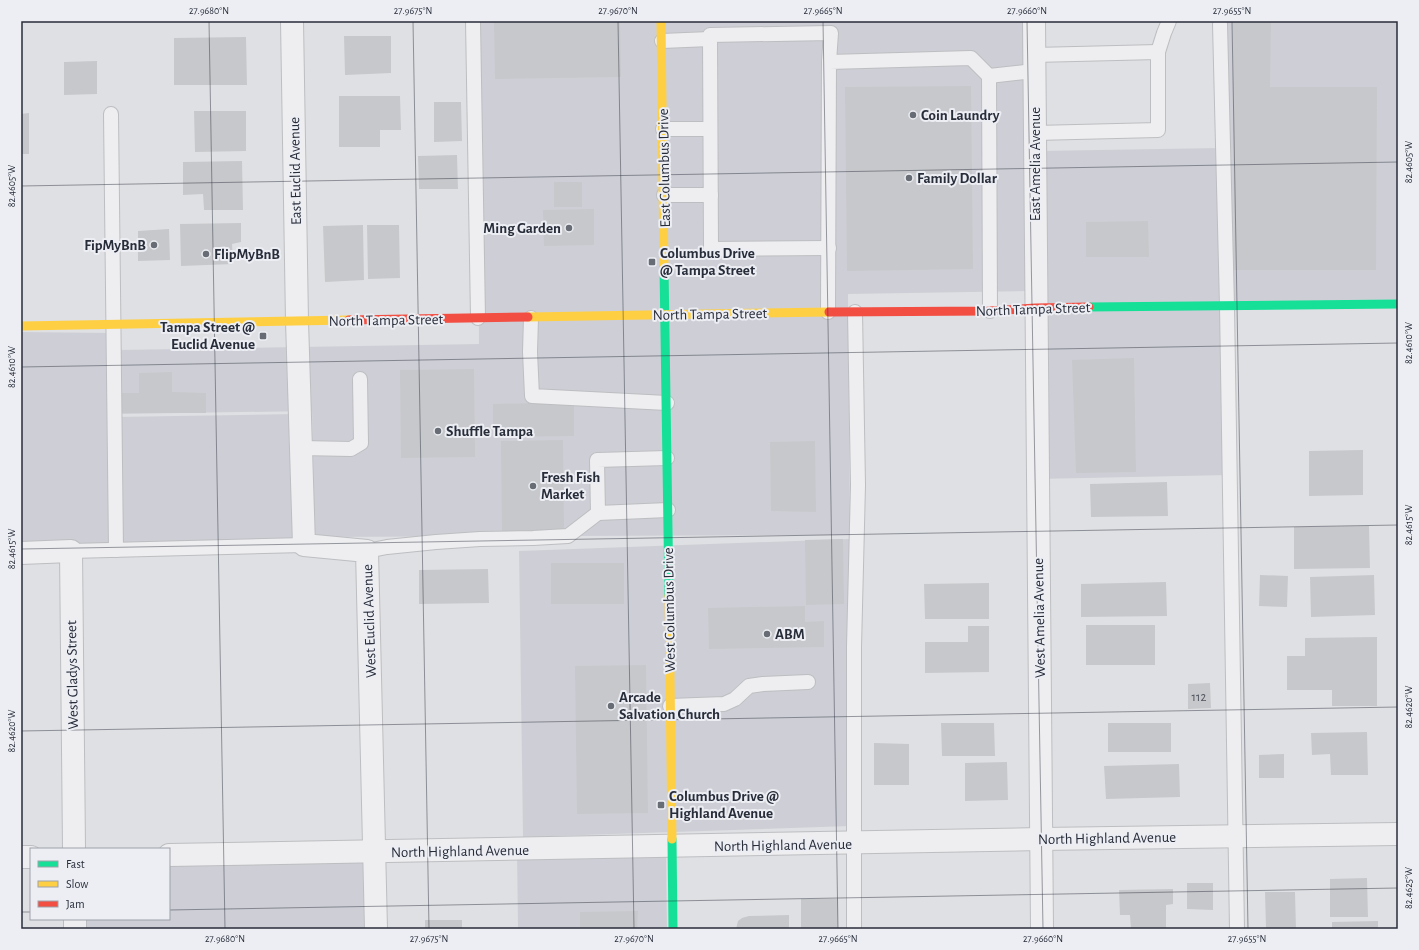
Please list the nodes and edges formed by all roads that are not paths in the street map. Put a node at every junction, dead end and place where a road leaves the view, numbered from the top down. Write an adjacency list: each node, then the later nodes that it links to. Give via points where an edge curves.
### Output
1 (292, 21): 29 (street, East Euclid Avenue)
2 (473, 21): 27 (lane)
3 (661, 21): 8 (main road, East Columbus Drive)
4 (1034, 21): 11 (street, East Amelia Avenue)
5 (1169, 21): 9 (lane)
6 (1220, 24): 21 (lane)
7 (710, 39): 8 (lane); 10 (lane, via 710,35 830,33); 15 (lane)
8 (662, 41): 14 (main road, East Columbus Drive)
9 (1158, 52): 11 (lane); 16 (lane, via 1158,130)
10 (829, 62): 12 (lane, via 971,58); 19 (lane)
11 (1034, 63): 12 (lane); 16 (street, East Amelia Avenue)
12 (989, 76): 23 (lane)
13 (111, 114): 30 (lane)
14 (663, 129): 15 (lane); 18 (main road, East Columbus Drive)
15 (710, 129): 17 (lane)
16 (1035, 133): 22 (street, East Amelia Avenue)
17 (711, 194): 18 (lane); 19 (lane, via 711,249)
18 (664, 195): 26 (main road, East Columbus Drive)
19 (828, 248): 24 (lane)
20 (1398, 304): 21 (main road, North Tampa Street)
21 (1227, 306): 22 (main road, North Tampa Street); 46 (lane)
22 (1036, 308): 23 (main road, North Tampa Street); 47 (street, West Amelia Avenue)
23 (990, 311): 25 (main road, North Tampa Street)
24 (828, 312): 25 (main road, North Tampa Street); 26 (main road, North Tampa Street)
25 (855, 312): 48 (lane, via 858,485 854,647)
26 (666, 315): 28 (main road, North Tampa Street); 33 (main road, West Columbus Drive)
27 (478, 318): 28 (main road, North Tampa Street); 29 (main road, North Tampa Street)
28 (531, 318): 33 (lane, via 532,396)
29 (297, 321): 30 (main road, North Tampa Street); 34 (street)
30 (114, 324): 31 (main road, North Tampa Street); 39 (lane)
31 (21, 326)
32 (360, 379): 34 (lane, via 361,442 351,448)
33 (667, 403): 35 (main road, West Columbus Drive)
34 (301, 448): 38 (street)
35 (667, 458): 36 (main road, West Columbus Drive); 37 (lane, via 597,460)
36 (668, 510): 37 (lane); 44 (main road, West Columbus Drive)
37 (598, 512): 41 (lane, via 568,536 480,538)
38 (304, 544): 39 (lane); 41 (street, West Euclid Avenue)
39 (116, 550): 40 (lane)
40 (71, 551): 42 (street); 50 (street, West Gladys Street)
41 (367, 551): 51 (street, West Euclid Avenue)
42 (21, 553)
43 (808, 682): 44 (lane, via 749,686 735,699 724,704)
44 (670, 706): 49 (main road, West Columbus Drive)
45 (1398, 834): 46 (street, North Highland Avenue)
46 (1236, 837): 47 (street, North Highland Avenue); 57 (lane)
47 (1041, 839): 48 (street, North Highland Avenue); 56 (street, West Amelia Avenue)
48 (855, 843): 49 (street, North Highland Avenue); 55 (lane)
49 (671, 847): 51 (street, North Highland Avenue); 54 (main road, West Columbus Drive)
50 (74, 848)
51 (375, 852): 52 (street, North Highland Avenue); 53 (street, West Euclid Avenue)
52 (170, 856)
53 (376, 929)
54 (673, 929)
55 (854, 929)
56 (1042, 929)
57 (1237, 929)

